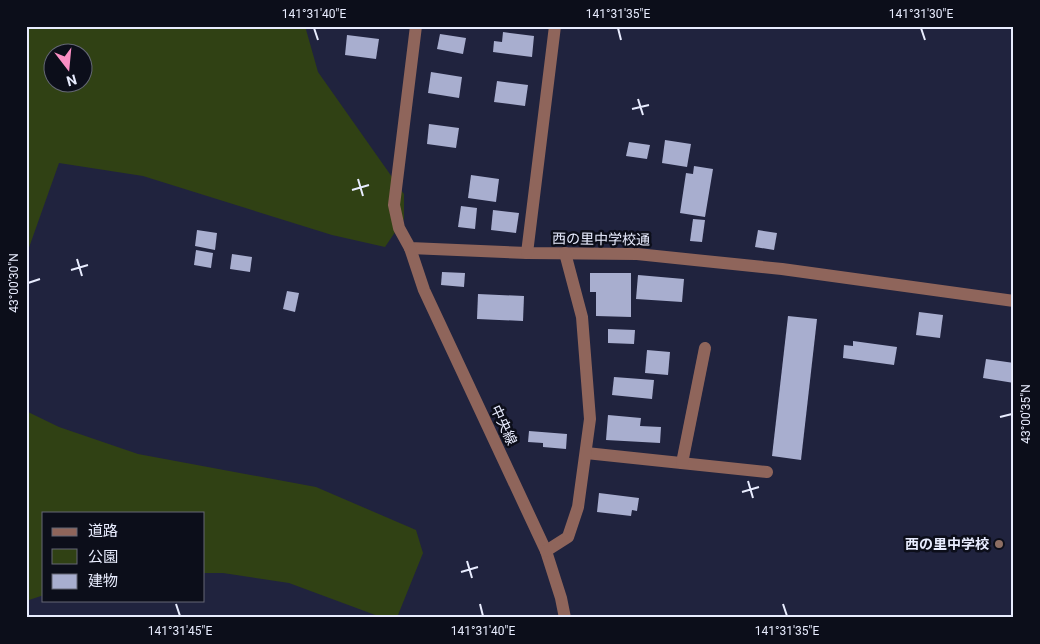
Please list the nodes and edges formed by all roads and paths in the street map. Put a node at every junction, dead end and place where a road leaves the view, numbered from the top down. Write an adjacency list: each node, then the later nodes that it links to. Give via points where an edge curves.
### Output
1 (416, 26): 3 (street, via 394,205 399,228)
2 (555, 26): 4 (street)
3 (410, 248): 4 (street, 西の里中学校通); 11 (street, 中央線, via 424,290)
4 (527, 253): 5 (street, 西の里中学校通)
5 (565, 253): 6 (street, 西の里中学校通, via 637,254 782,269); 8 (street, via 582,316 590,419)
6 (1014, 300)
7 (705, 348): 9 (street)
8 (586, 453): 9 (street); 11 (street, via 578,506 568,537)
9 (682, 463): 10 (street)
10 (767, 472)
11 (546, 551): 12 (street, 中央線)
12 (565, 618)

